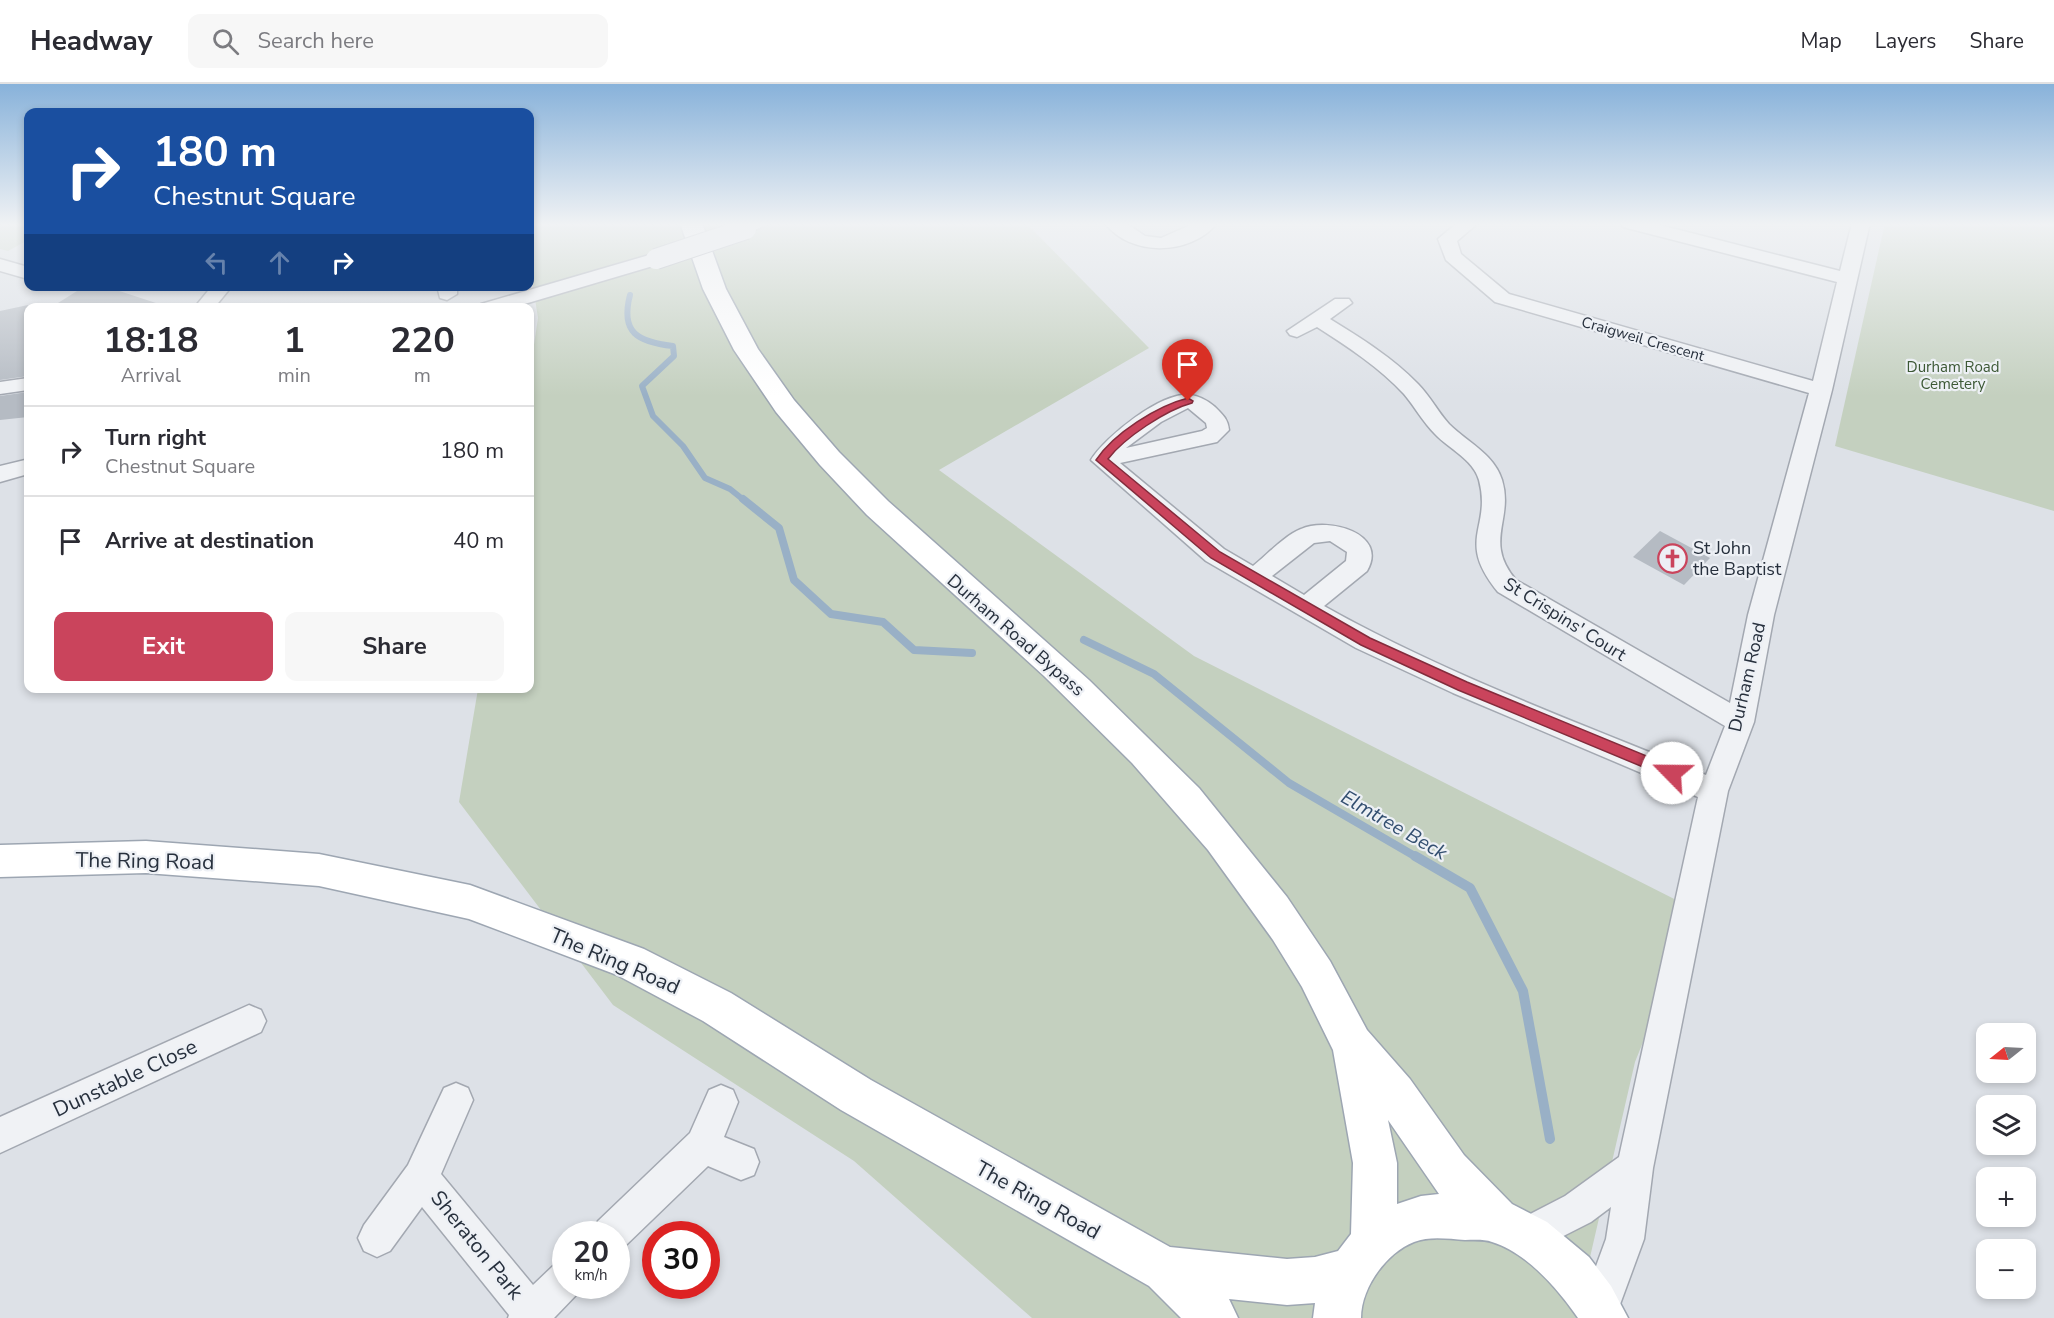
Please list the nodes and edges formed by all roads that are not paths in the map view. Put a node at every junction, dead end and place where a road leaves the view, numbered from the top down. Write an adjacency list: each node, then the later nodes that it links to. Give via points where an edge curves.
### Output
1 (16, 281): 6 (street)
2 (582, 281): 9 (street, bridge)
3 (711, 281): 23 (main road, Durham Road Bypass, via 757,369 822,452 886,518 1145,753 1208,824 1311,964)
4 (1482, 281): 13 (street, Craigweil Crescent, via 1502,298)
5 (1848, 281): 13 (street, Durham Road)
6 (4, 288)
7 (218, 291): 8 (street)
8 (208, 303)
9 (505, 303)
10 (1342, 303): 19 (street, St Crispins' Court, via 1307,325 1348,338 1403,381 1443,430 1483,465 1492,487 1488,562 1494,573 1507,586)
11 (24, 385): 12 (street)
12 (0, 388)
13 (1821, 390): 19 (street, Durham Road, via 1761,615)
14 (1102, 460): 17 (street, via 1215,555)
15 (24, 467): 16 (street)
16 (0, 474)
17 (1255, 577): 18 (street); 18 (street, via 1308,535 1334,532 1359,548 1358,565)
18 (1306, 607): 20 (street, via 1365,641 1462,686)
19 (1740, 722): 20 (street, Durham Road)
20 (1714, 791): 29 (street, Durham Road)
21 (0, 861): 35 (main road, The Ring Road, via 146,857 318,870 470,902 630,962 717,1007 856,1095)
22 (249, 1021): 26 (street, Dunstable Close)
23 (1353, 1044): 32 (main road, Durham Road Bypass, via 1396,1095 1445,1166); 34 (main road, Durham Road Bypass, via 1374,1163)
24 (456, 1100): 30 (street, Sheraton Park)
25 (721, 1102): 27 (street)
26 (0, 1135)
27 (704, 1146): 28 (street); 31 (street)
28 (741, 1162)
29 (1635, 1168): 32 (street, via 1578,1209); 37 (street, Durham Road, via 1625,1239)
30 (421, 1178): 33 (street, Sheraton Park); 38 (street, Sheraton Park)
31 (625, 1221)
32 (1511, 1228): 34 (main road, Durham Road, via 1437,1214 1399,1223); 37 (main road, Durham Road, via 1551,1252 1585,1287)
33 (377, 1238)
34 (1362, 1257): 35 (main road, The Ring Road, via 1315,1280 1287,1282); 40 (main road)
35 (1164, 1270): 39 (main road, The Ring Road)
36 (552, 1294): 38 (street, Sheraton Park)
37 (1602, 1314)
38 (530, 1315)
39 (1214, 1318)
40 (1336, 1318)

